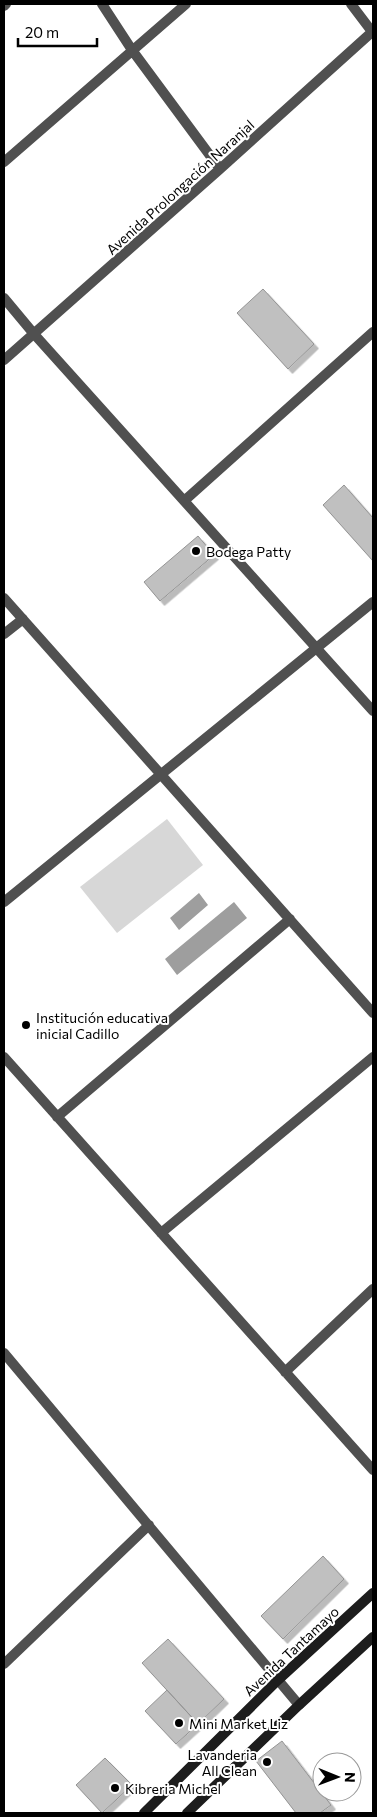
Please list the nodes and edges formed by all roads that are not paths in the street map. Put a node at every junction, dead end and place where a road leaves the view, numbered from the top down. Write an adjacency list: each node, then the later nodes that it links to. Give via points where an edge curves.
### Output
1 (102, 4): 5 (street)
2 (186, 4): 5 (street)
3 (350, 4): 4 (street)
4 (373, 32): 7 (street, Avenida Prolongación Naranjal)
5 (132, 50): 6 (street); 7 (street)
6 (4, 162)
7 (220, 169): 10 (street, Avenida Prolongación Naranjal)
8 (4, 298): 10 (street)
9 (373, 332): 12 (street)
10 (34, 334): 11 (street, Avenida Prolongación Naranjal); 12 (street)
11 (4, 360)
12 (184, 501): 17 (street)
13 (4, 598): 15 (street)
14 (373, 602): 17 (street)
15 (23, 619): 16 (street); 19 (street)
16 (4, 634)
17 (316, 648): 18 (street); 19 (street)
18 (373, 711)
19 (161, 774): 20 (street); 21 (street)
20 (4, 902)
21 (290, 919): 22 (street); 25 (street)
22 (373, 1013)
23 (4, 1057): 25 (street)
24 (373, 1057): 26 (street)
25 (57, 1117): 26 (street)
26 (161, 1233): 29 (street)
27 (373, 1289): 29 (street)
28 (4, 1353): 31 (street)
29 (285, 1372): 30 (street)
30 (373, 1470)
31 (149, 1525): 34 (street); 35 (street)
32 (373, 1594): 35 (street, Avenida Tantamayo)
33 (373, 1637): 36 (street)
34 (4, 1664)
35 (278, 1680): 36 (street); 37 (street, Avenida Tantamayo)
36 (299, 1705): 38 (street)
37 (144, 1813)
38 (187, 1813)

